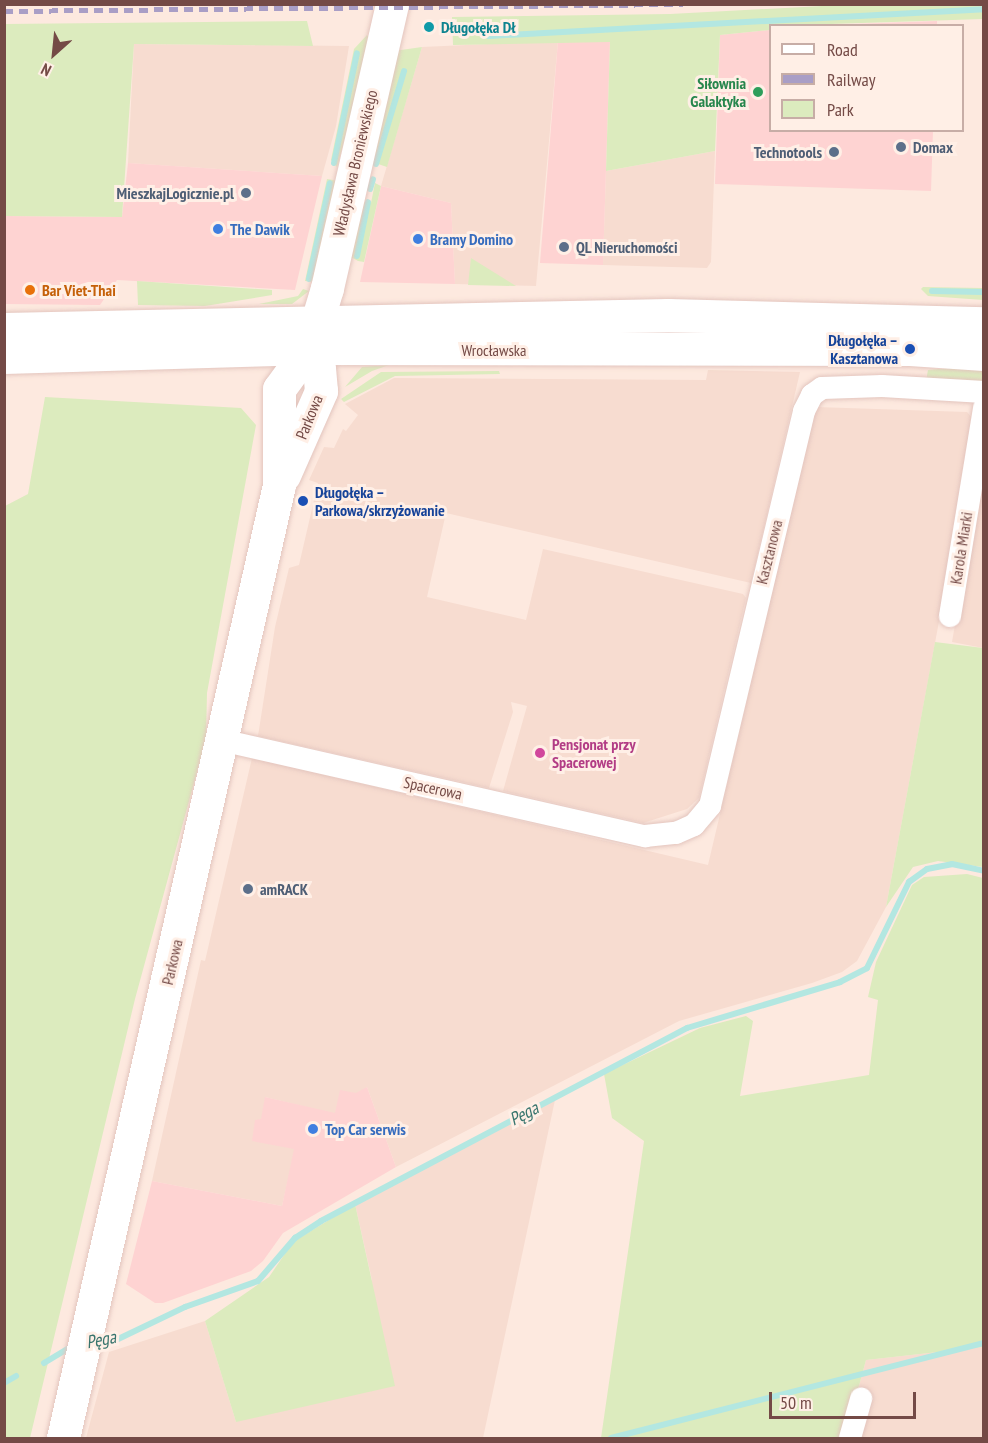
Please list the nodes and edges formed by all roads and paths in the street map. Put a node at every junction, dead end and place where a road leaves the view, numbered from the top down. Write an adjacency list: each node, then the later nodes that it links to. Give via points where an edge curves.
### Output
1 (392, 4): 4 (main road, Władysława Broniewskiego)
2 (984, 323): 4 (main road, Wrocławska, via 668,315)
3 (4, 329): 4 (main road, Wrocławska)
4 (313, 334): 5 (main road, Wrocławska); 6 (main road, Wrocławska); 10 (main road, Parkowa, via 321,391 279,485)
5 (984, 354)
6 (4, 357)
7 (984, 392): 11 (street, Kasztanowa, via 882,386 822,388 812,394 804,411 710,807 694,825 676,833)
8 (984, 408): 9 (street, Karola Miarki)
9 (950, 616)
10 (221, 740): 11 (street, Spacerowa); 13 (main road, Parkowa)
11 (645, 836)
12 (861, 1399): 14 (street)
13 (63, 1438)
14 (850, 1438)

